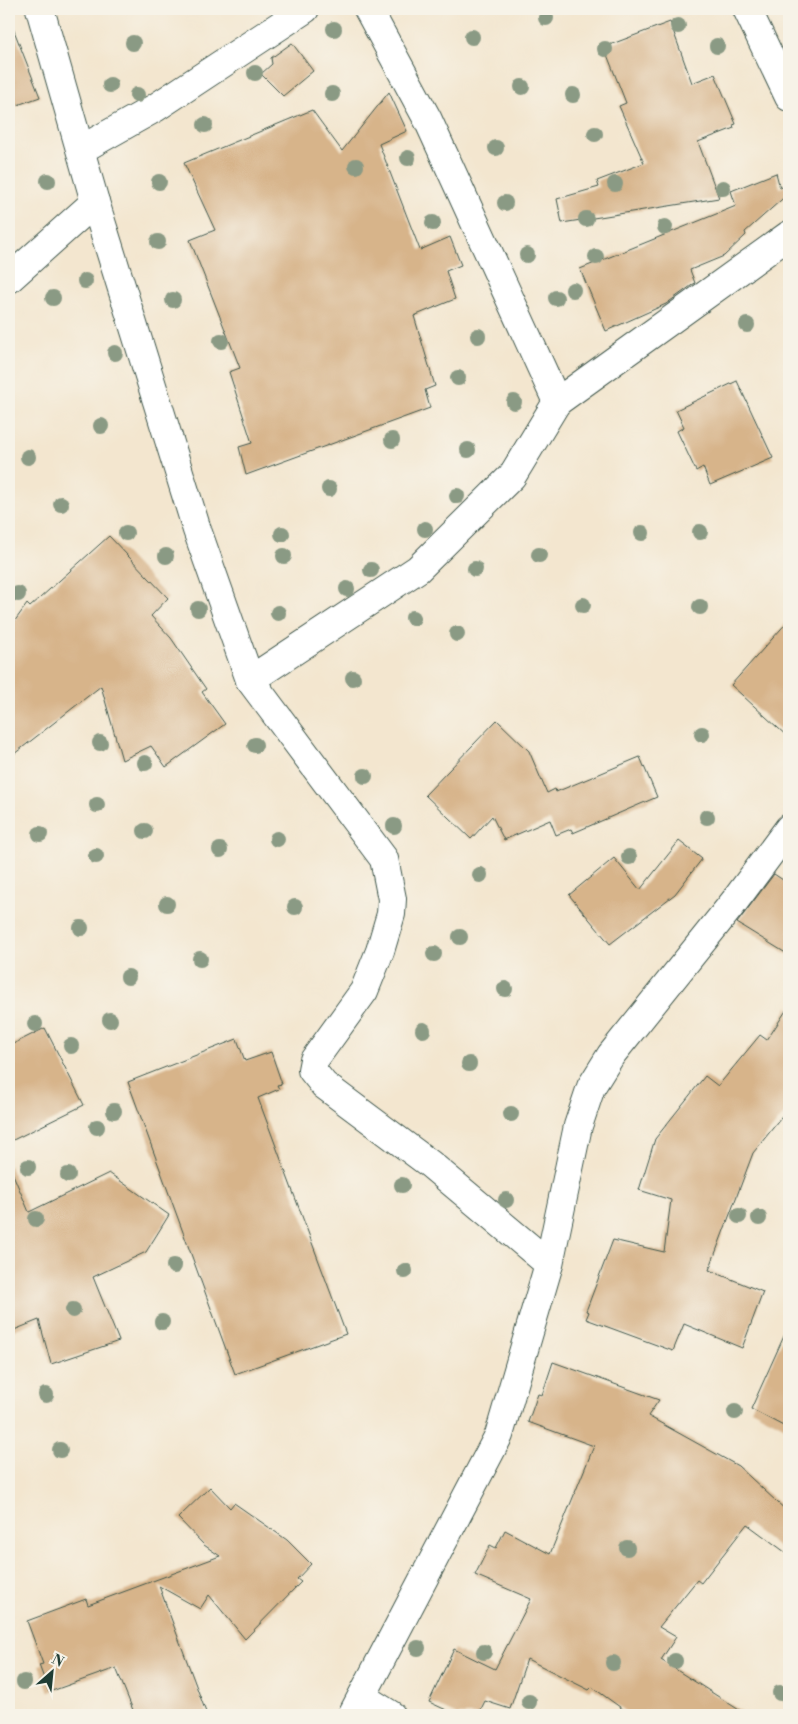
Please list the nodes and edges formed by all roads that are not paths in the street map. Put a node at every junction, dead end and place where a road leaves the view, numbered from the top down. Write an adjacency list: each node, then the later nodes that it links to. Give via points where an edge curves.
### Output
1 (40, 9): 6 (street)
2 (305, 9): 6 (street, via 155,108)
3 (368, 9): 10 (street, via 428,120)
4 (747, 9): 5 (street)
5 (789, 98)
6 (82, 149): 7 (street)
7 (95, 202): 9 (street); 11 (street, via 197,530)
8 (789, 235): 10 (street)
9 (9, 279)
10 (558, 402): 11 (street, via 512,476 418,569)
11 (250, 680): 13 (street, via 384,859 392,899 380,951 364,991 314,1060 312,1070 324,1085 430,1164)
12 (789, 828): 13 (street, via 611,1055 591,1087 578,1126)
13 (549, 1264): 14 (street, via 499,1435)
14 (357, 1706): 15 (street)
15 (391, 1715)

